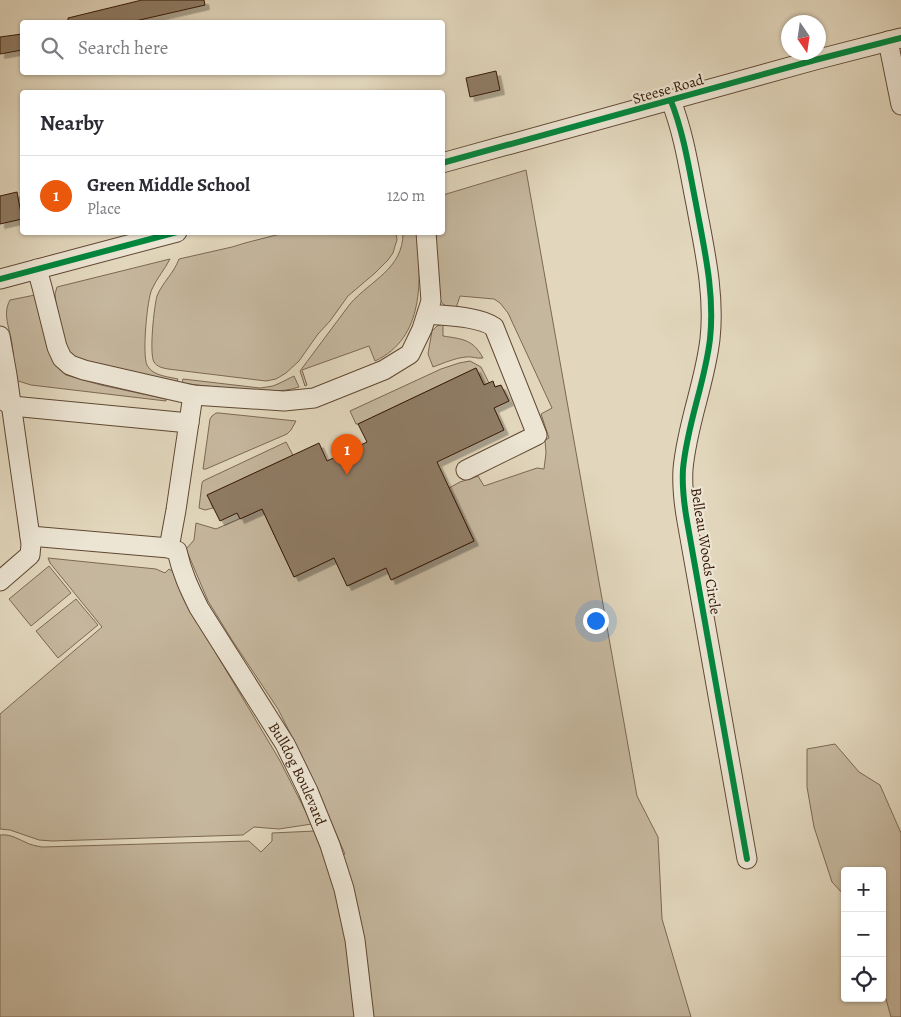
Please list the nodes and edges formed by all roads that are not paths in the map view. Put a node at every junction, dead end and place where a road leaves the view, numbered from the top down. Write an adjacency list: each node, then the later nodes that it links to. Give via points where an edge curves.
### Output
1 (895, 39): 2 (street, Steese Road); 3 (street)
2 (671, 101): 4 (street, Steese Road); 19 (street, Belleau Woods Circle, via 686,154 711,301 710,340 686,451 683,493)
3 (901, 106)
4 (445, 163)
5 (166, 235): 7 (street)
6 (426, 235): 9 (street, via 431,301)
7 (37, 269): 8 (street); 12 (street, via 57,348 70,365)
8 (0, 279)
9 (427, 314): 12 (street, via 410,354 384,370 314,398 284,401); 15 (street, via 480,320 494,327 537,435)
10 (0, 336): 11 (street)
11 (4, 376): 13 (street)
12 (193, 395): 14 (street)
13 (7, 400): 14 (street); 16 (street)
14 (189, 423): 17 (street)
15 (466, 470)
16 (30, 536): 17 (street); 18 (street, via 30,555)
17 (173, 549): 20 (street, Bulldog Boulevard, via 199,608 285,744 308,791 344,889)
18 (4, 576)
19 (747, 859)
20 (364, 1017)

